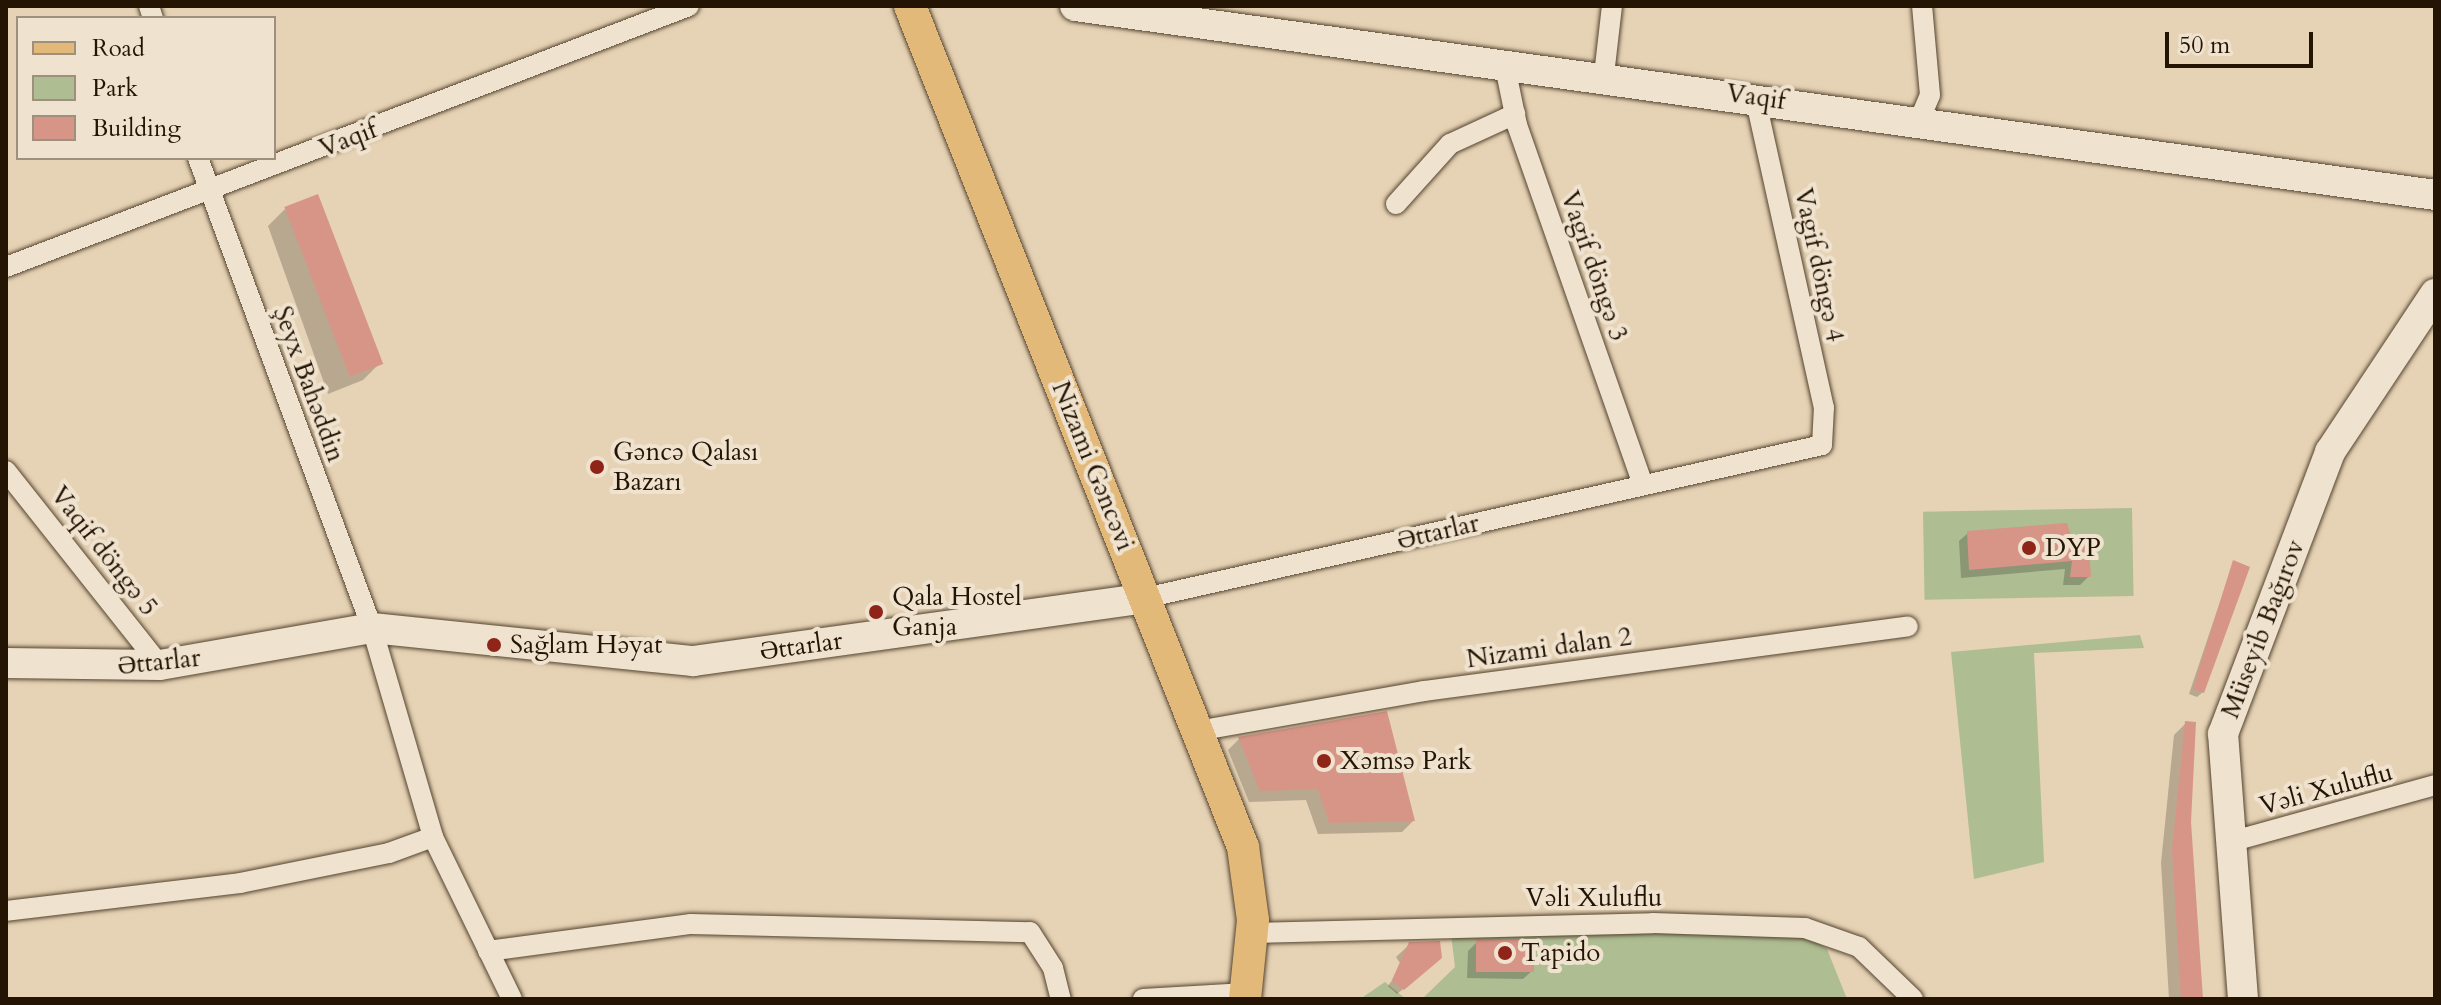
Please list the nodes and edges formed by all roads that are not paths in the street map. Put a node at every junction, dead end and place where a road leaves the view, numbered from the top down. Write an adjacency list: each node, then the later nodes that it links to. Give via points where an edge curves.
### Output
1 (689, 6): 13 (street, Vaqif)
2 (910, 6): 21 (main road, Nizami Gəncəvi)
3 (1075, 6): 6 (street, Vaqif)
4 (1612, 6): 8 (street)
5 (1922, 6): 11 (street, via 1930,95)
6 (1171, 12): 7 (street, Vaqif)
7 (1504, 62): 8 (street, Vaqif); 10 (street, Vagif döngə 3)
8 (1604, 75): 9 (street, Vaqif)
9 (1755, 97): 11 (street, Vaqif); 18 (street, Vagif döngə 4, via 1824,408)
10 (1515, 114): 15 (street, via 1450,144); 20 (street, Vagif döngə 3)
11 (1919, 121): 14 (street, Vaqif)
12 (199, 160): 13 (street, Şeyx Bahəddin)
13 (210, 194): 16 (street, Vaqif); 23 (street, Şeyx Bahəddin)
14 (2435, 195)
15 (1396, 204)
16 (6, 267)
17 (2431, 312): 29 (street, Müseyib Bağırov, via 2330,452 2230,715 2223,734)
18 (1822, 445): 20 (street, Əttarlar)
19 (6, 471): 25 (street, Vaqif döngə 5)
20 (1643, 485): 21 (street, Əttarlar)
21 (1145, 598): 23 (street, Əttarlar, via 693,661); 26 (main road, Nizami Gəncəvi)
22 (1908, 626): 26 (street, Nizami dalan 2, via 1424,691)
23 (372, 628): 25 (street, Əttarlar); 28 (street, Şeyx Bahəddin)
24 (6, 663): 25 (street, Əttarlar)
25 (160, 665)
26 (1197, 731): 31 (main road, Nizami Gəncəvi, via 1243,847)
27 (2435, 785): 29 (street, Vəli Xuluflu)
28 (433, 837): 30 (street, via 389,853 240,883); 32 (street, Şeyx Bahəddin)
29 (2230, 842): 38 (street, Müseyib Bağırov)
30 (6, 911)
31 (1252, 933): 33 (main road, Nizami Gəncəvi); 37 (street, Vəli Xuluflu, via 1653,923 1805,928 1859,947)
32 (488, 951): 34 (street, Şeyx Bahəddin); 35 (street, via 691,924 1030,932 1053,968)
33 (1246, 996): 36 (street)
34 (512, 999)
35 (1061, 999)
36 (1143, 999)
37 (1913, 999)
38 (2243, 999)

